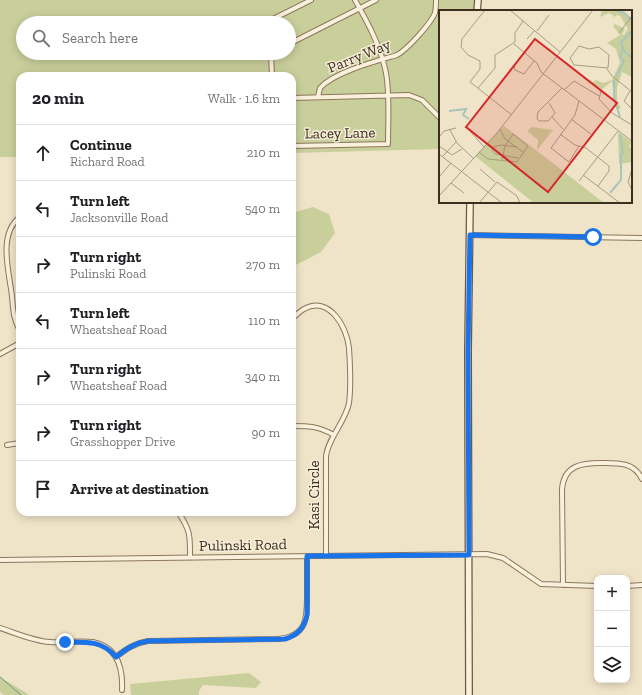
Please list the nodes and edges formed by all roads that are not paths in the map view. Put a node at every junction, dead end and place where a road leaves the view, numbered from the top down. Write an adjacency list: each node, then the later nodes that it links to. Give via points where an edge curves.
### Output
1 (310, 0): 8 (street)
2 (356, 0): 6 (street)
3 (376, 0): 6 (street)
4 (436, 0): 10 (street, Parry Way, via 435,13 431,20 406,48)
5 (478, 0): 7 (main road)
6 (360, 9): 9 (street); 10 (street)
7 (477, 10)
8 (279, 16)
9 (296, 41)
10 (383, 59): 13 (street); 14 (street, Parry Way, via 327,82 320,88)
11 (271, 60): 12 (street)
12 (272, 72)
13 (388, 96): 14 (street); 16 (street, via 409,95 422,100); 17 (street, Lacey Lane, via 388,144)
14 (318, 97): 15 (street)
15 (296, 98)
16 (439, 117)
17 (296, 146)
18 (470, 203): 20 (main road)
19 (16, 219): 23 (street, via 6,229 2,247)
20 (470, 235): 21 (street); 32 (main road)
21 (642, 238)
22 (296, 316): 27 (street, Kasi Circle, via 305,308 323,307 336,315 345,333 349,347 349,402)
23 (16, 323)
24 (16, 345): 25 (street)
25 (0, 354)
26 (296, 426): 27 (street, via 313,426)
27 (334, 435): 34 (street, Kasi Circle, via 326,456)
28 (16, 444): 29 (street)
29 (8, 445)
30 (642, 479): 37 (street, via 632,467 621,462 581,464 566,475 562,489)
31 (181, 516): 35 (street, via 189,531)
32 (469, 555): 34 (street, Pulinski Road); 37 (street, Pulinski Road, via 498,556 538,583); 44 (main road)
33 (307, 556): 34 (street, Pulinski Road); 35 (street, Pulinski Road); 42 (street, via 307,615 304,625 295,635 285,639 148,641 132,645)
34 (326, 556)
35 (190, 558): 36 (street, Pulinski Road)
36 (0, 560)
37 (563, 585): 38 (street, Pulinski Road)
38 (594, 586)
39 (630, 586): 40 (street)
40 (642, 586)
41 (0, 628): 42 (street, via 43,641 93,642 104,646)
42 (116, 657): 43 (street, via 122,672)
43 (122, 690)
44 (469, 695)

